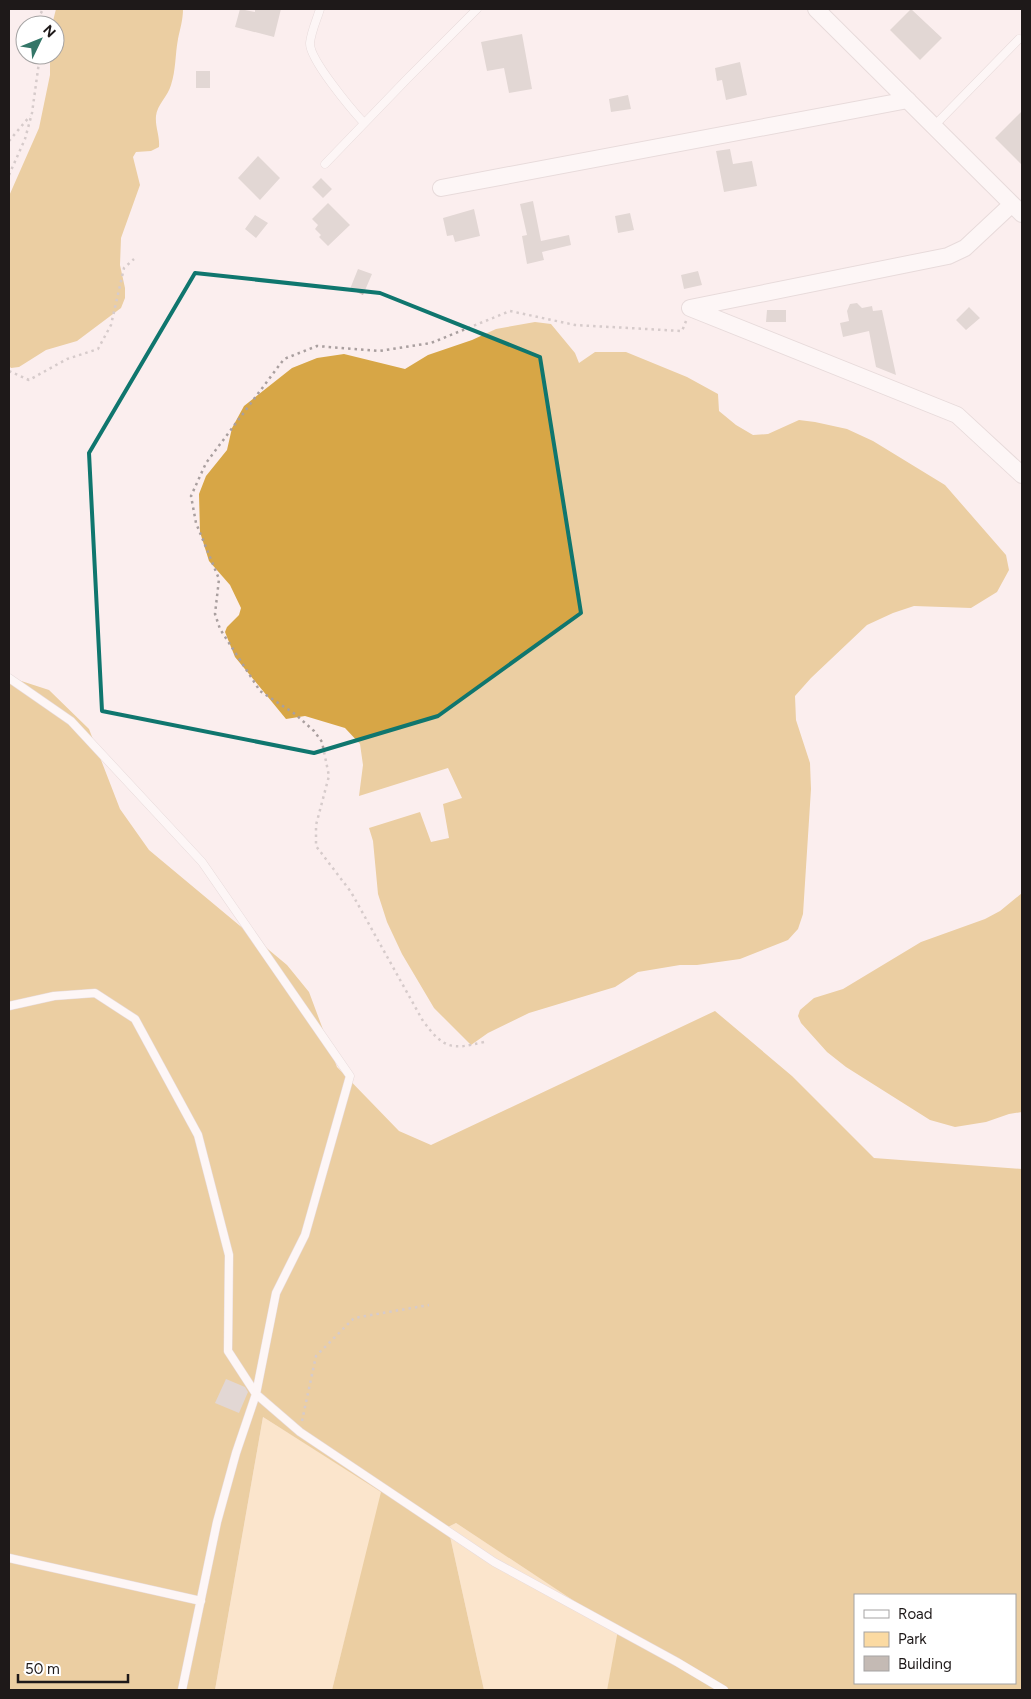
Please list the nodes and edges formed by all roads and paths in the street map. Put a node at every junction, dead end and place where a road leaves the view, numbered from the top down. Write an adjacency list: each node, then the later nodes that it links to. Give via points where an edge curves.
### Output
1 (320, 9): 8 (lane, via 310,44 314,57)
2 (477, 9): 8 (lane)
3 (816, 9): 6 (street)
4 (1019, 39): 9 (lane)
5 (39, 65): 7 (path)
6 (908, 100): 9 (street); 13 (street)
7 (32, 113): 10 (path); 12 (path)
8 (364, 123): 11 (lane)
9 (934, 126): 14 (street)
10 (9, 142)
11 (325, 164)
12 (9, 175)
13 (441, 188)
14 (1017, 209): 16 (street, via 965,248 948,256)
15 (134, 258): 17 (path, via 124,268 111,325 98,349 67,359 29,380)
16 (690, 308): 18 (street, via 956,414); 21 (path, via 682,331 575,325 510,311 431,343 379,351 317,346 284,359 206,463 191,496 196,523 219,579 215,614 220,629 260,691 295,714 322,742 329,776 316,825 316,846 351,892 435,1037 449,1045 462,1047)
17 (9, 371)
18 (1022, 475)
19 (9, 678): 23 (lane, via 70,721 202,862 350,1076 305,1235 276,1293)
20 (9, 1006): 23 (lane, via 54,996 95,993 135,1019 198,1135 230,1255 228,1351)
21 (484, 1042)
22 (429, 1304): 24 (path, via 354,1318 316,1356)
23 (256, 1394): 24 (lane); 26 (lane, via 217,1522)
24 (300, 1432): 28 (lane, via 494,1562)
25 (9, 1558): 26 (lane)
26 (201, 1601): 27 (lane)
27 (182, 1690)
28 (724, 1690)

